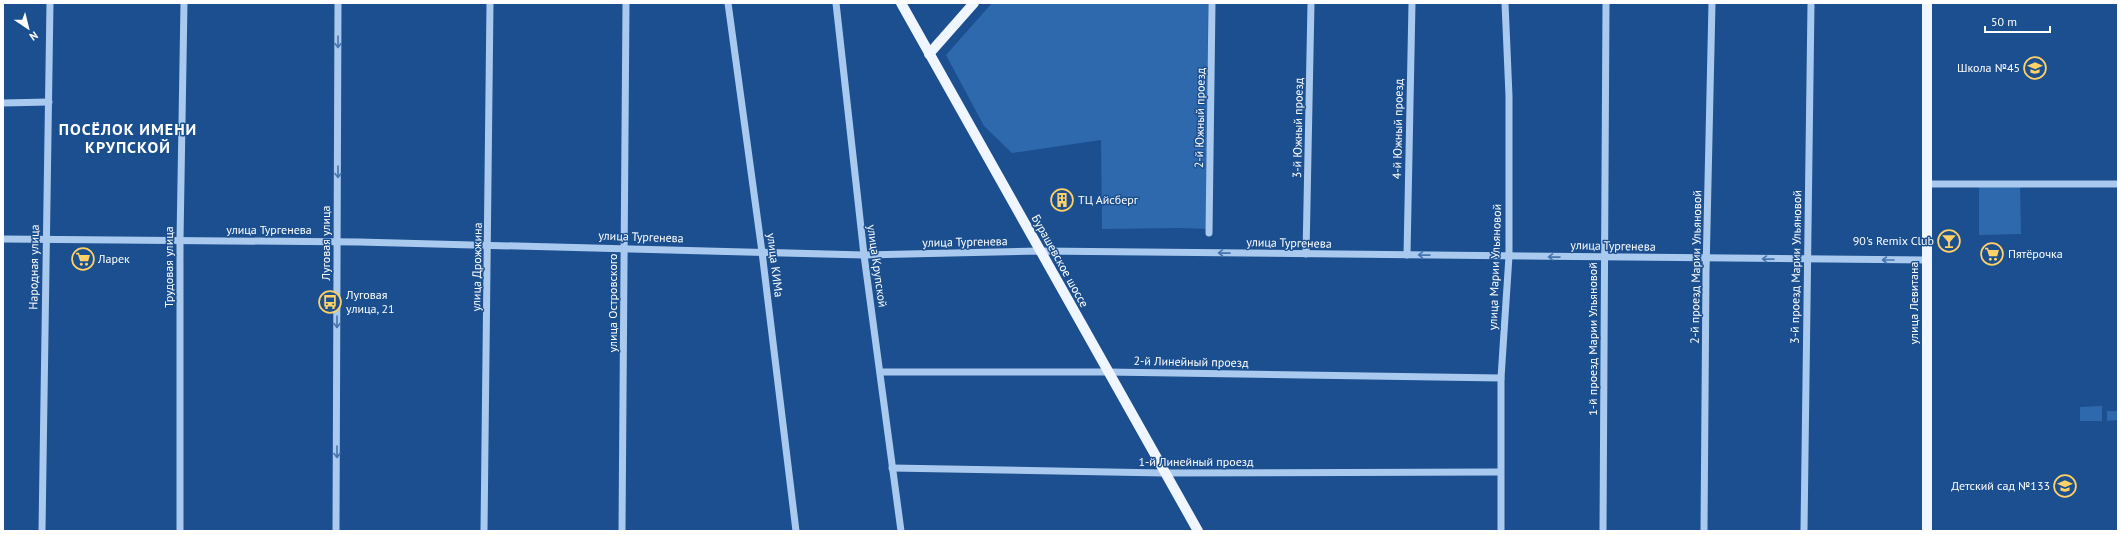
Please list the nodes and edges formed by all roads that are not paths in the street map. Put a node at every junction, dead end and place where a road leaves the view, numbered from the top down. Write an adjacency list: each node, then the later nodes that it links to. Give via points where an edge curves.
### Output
1 (50, 3): 19 (street, Народная улица)
2 (184, 3): 26 (street, Трудовая улица)
3 (338, 3): 27 (street, Луговая улица, one-way to 27)
4 (490, 3): 28 (street, улица Дрожжина)
5 (626, 3): 29 (street, улица Островского)
6 (728, 3): 31 (street, улица КИМа)
7 (836, 3): 33 (street, улица Крупской)
8 (901, 3): 18 (main road, Бурашевское шоссе)
9 (974, 3): 18 (main road)
10 (1212, 3): 23 (street, 2-й Южный проезд)
11 (1311, 3): 32 (street, 3-й Южный проезд)
12 (1412, 3): 34 (street, 4-й Южный проезд)
13 (1505, 3): 35 (street, улица Марии Ульяновой, via 1509,96)
14 (1606, 3): 36 (street, 1-й проезд Марии Ульяновой)
15 (1712, 3): 37 (street, 2-й проезд Марии Ульяновой)
16 (1811, 3): 38 (street, 3-й проезд Марии Ульяновой)
17 (1927, 3): 21 (main road, улица Левитана)
18 (929, 54): 30 (main road, Бурашевское шоссе)
19 (49, 102): 20 (street); 25 (street, Народная улица)
20 (3, 103)
21 (1927, 184): 22 (street); 39 (main road, улица Левитана)
22 (2118, 184)
23 (1209, 233)
24 (3, 240): 25 (street, улица Тургенева)
25 (45, 240): 26 (street, улица Тургенева); 46 (street, Народная улица)
26 (180, 240): 27 (street, улица Тургенева); 47 (street, Трудовая улица)
27 (337, 241): 28 (street, улица Тургенева); 48 (street, Луговая улица, one-way to 48)
28 (488, 244): 29 (street, улица Тургенева); 49 (street, улица Дрожжина)
29 (624, 248): 31 (street, улица Тургенева); 50 (street, улица Островского)
30 (1040, 251): 32 (street, улица Тургенева, one-way to 30); 33 (street, улица Тургенева); 41 (main road, Бурашевское шоссе)
31 (762, 252): 33 (street, улица Тургенева); 51 (street, улица КИМа)
32 (1306, 254): 34 (street, улица Тургенева)
33 (864, 255): 40 (street, улица Крупской)
34 (1407, 255): 35 (street, улица Тургенева, one-way to 34)
35 (1509, 256): 36 (street, улица Тургенева, one-way to 35); 42 (street, улица Марии Ульяновой)
36 (1604, 257): 37 (street, улица Тургенева); 55 (street, 1-й проезд Марии Ульяновой)
37 (1707, 258): 38 (street, улица Тургенева, one-way to 37); 56 (street, 2-й проезд Марии Ульяновой)
38 (1807, 259): 39 (street, улица Тургенева, one-way to 38); 57 (street, 3-й проезд Марии Ульяновой)
39 (1927, 260): 58 (main road, улица Левитана)
40 (881, 372): 41 (street, 2-й Линейный проезд); 43 (street, улица Крупской)
41 (1107, 372): 42 (street, 2-й Линейный проезд); 45 (main road, Бурашевское шоссе)
42 (1501, 378): 44 (street, улица Марии Ульяновой)
43 (892, 468): 45 (street, 1-й Линейный проезд); 52 (street, улица Крупской)
44 (1500, 472): 45 (street, 1-й Линейный проезд); 54 (street, улица Марии Ульяновой)
45 (1163, 473): 53 (main road, Бурашевское шоссе)
46 (42, 531)
47 (180, 531)
48 (336, 531)
49 (484, 531)
50 (622, 531)
51 (796, 531)
52 (901, 531)
53 (1198, 531)
54 (1501, 531)
55 (1603, 531)
56 (1704, 531)
57 (1804, 531)
58 (1927, 531)

